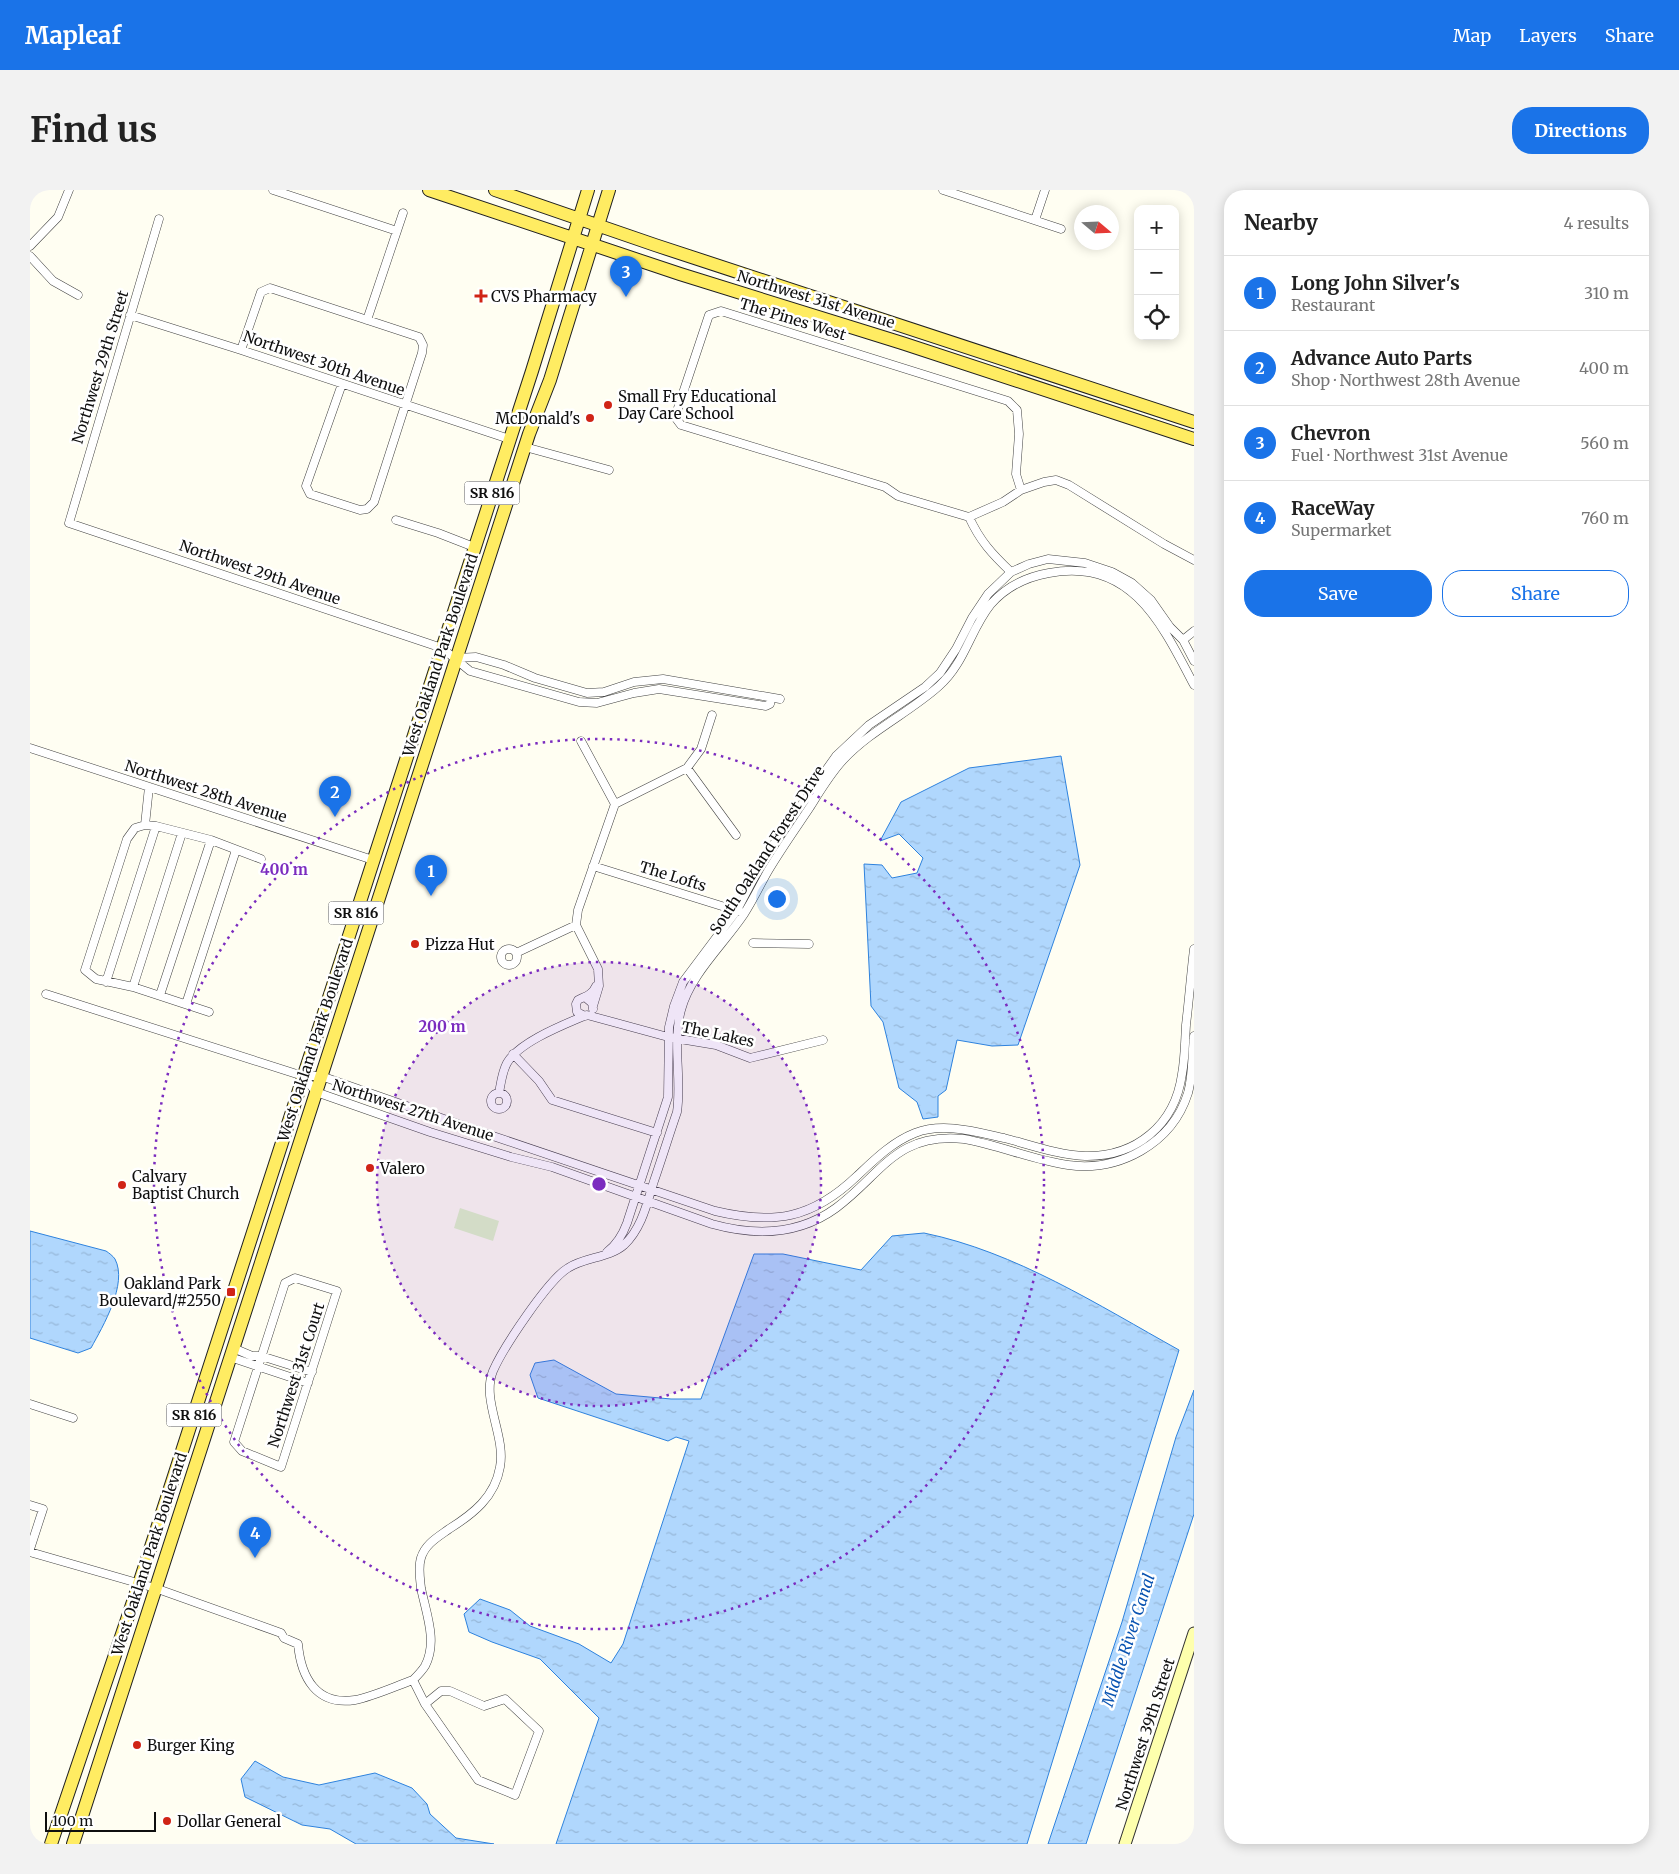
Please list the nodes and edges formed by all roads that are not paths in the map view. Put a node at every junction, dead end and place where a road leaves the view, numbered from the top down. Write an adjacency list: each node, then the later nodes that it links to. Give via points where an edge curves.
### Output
1 (69, 190): 18 (street, via 58,217)
2 (274, 190): 15 (street)
3 (429, 190): 16 (main road, Northwest 31st Avenue)
4 (495, 190): 11 (main road, Northwest 31st Avenue)
5 (588, 190): 11 (main road, West Oakland Park Boulevard / SR 816)
6 (610, 190): 13 (main road, West Oakland Park Boulevard / SR 816)
7 (943, 190): 12 (street)
8 (1046, 190): 12 (street)
9 (403, 212): 15 (street)
10 (159, 218): 21 (street, Northwest 29th Street)
11 (578, 218): 13 (main road, Northwest 31st Avenue); 16 (main road, West Oakland Park Boulevard / SR 816)
12 (1035, 220): 14 (street)
13 (599, 225): 17 (main road, West Oakland Park Boulevard / SR 816); 27 (main road, Northwest 31st Avenue)
14 (1062, 229)
15 (397, 231): 22 (street)
16 (573, 237): 17 (main road, Northwest 31st Avenue); 26 (main road, West Oakland Park Boulevard / SR 816)
17 (592, 244): 29 (main road, Northwest 31st Avenue); 30 (main road, West Oakland Park Boulevard / SR 816, via 550,380)
18 (30, 246)
19 (30, 256): 20 (street, via 53,281)
20 (78, 295)
21 (130, 314): 23 (street, Northwest 30th Avenue); 36 (street, Northwest 29th Street)
22 (367, 320): 23 (street, via 270,288 261,292); 25 (street, via 419,337 423,345)
23 (241, 350): 24 (street, Northwest 30th Avenue)
24 (342, 384): 25 (street, Northwest 30th Avenue); 25 (street, via 306,486 310,494 360,510 367,509 374,502)
25 (405, 405): 28 (street, Northwest 30th Avenue)
26 (517, 416): 28 (main road, West Oakland Park Boulevard / SR 816); 30 (main road)
27 (1194, 422)
28 (510, 439): 31 (main road); 37 (main road, West Oakland Park Boulevard / SR 816)
29 (1194, 439)
30 (525, 447): 31 (main road, West Oakland Park Boulevard / SR 816); 32 (street)
31 (520, 462): 44 (main road, West Oakland Park Boulevard / SR 816)
32 (609, 470)
33 (1021, 490): 34 (street, via 1003,502); 34 (street, The Pines West, via 1016,474 1017,410 1008,401 721,311 709,315 675,417 681,425); 38 (street, via 1056,480)
34 (969, 516): 39 (street, via 978,536)
35 (396, 520): 37 (street)
36 (69, 523): 42 (street, Northwest 29th Avenue)
37 (474, 547): 42 (main road, West Oakland Park Boulevard / SR 816)
38 (1194, 560)
39 (1012, 572): 41 (street, South Oakland Forest Drive, via 1048,559 1062,559 1112,572 1132,583 1151,600); 55 (street, South Oakland Forest Drive, via 988,594 940,673 869,725)
40 (1194, 631): 41 (street)
41 (1183, 640): 43 (street, South Oakland Forest Drive)
42 (442, 648): 44 (street, Northwest 29th Avenue); 62 (main road, West Oakland Park Boulevard / SR 816)
43 (1193, 655)
44 (456, 658): 47 (street, via 476,657); 51 (street, Northwest 29th Avenue, via 470,671); 70 (main road, West Oakland Park Boulevard / SR 816)
45 (1194, 685): 55 (street, South Oakland Forest Drive, via 1169,637 1132,591 1102,576 1062,570 1018,581 1001,594 981,618 966,650 946,680)
46 (611, 689): 47 (street); 48 (street); 49 (street, via 634,682 663,680)
47 (590, 693): 51 (street)
48 (614, 698): 49 (street, via 659,690 766,706); 51 (street)
49 (771, 698): 50 (street)
50 (780, 699)
51 (590, 703)
52 (712, 715): 56 (street, via 701,749)
53 (581, 741): 58 (street)
54 (30, 748): 57 (street, Northwest 28th Avenue)
55 (847, 752): 61 (street, South Oakland Forest Drive, via 836,756); 63 (street, South Oakland Forest Drive)
56 (687, 768): 58 (street); 65 (street)
57 (149, 787): 59 (street); 69 (street, Northwest 28th Avenue)
58 (615, 804): 71 (street)
59 (145, 824): 60 (street); 80 (street, via 135,828 127,839 85,970)
60 (156, 826): 64 (street); 80 (street)
61 (786, 827): 63 (street); 73 (street, South Oakland Forest Drive, via 766,855)
62 (383, 831): 69 (main road, West Oakland Park Boulevard / SR 816); 70 (main road)
63 (794, 832): 73 (street, South Oakland Forest Drive)
64 (182, 833): 66 (street); 81 (street)
65 (736, 836)
66 (211, 840): 67 (street); 83 (street)
67 (236, 850): 68 (street); 85 (street)
68 (261, 859)
69 (373, 860): 72 (main road, via 379,864); 92 (main road, West Oakland Park Boulevard / SR 816)
70 (390, 861): 72 (main road, West Oakland Park Boulevard / SR 816)
71 (593, 866): 73 (street, The Lofts); 74 (street)
72 (384, 881): 93 (main road, West Oakland Park Boulevard / SR 816)
73 (741, 912): 89 (street, South Oakland Forest Drive, via 683,982 672,1013)
74 (576, 925): 78 (street); 79 (street, via 596,963)
75 (753, 943): 76 (street)
76 (809, 944)
77 (1194, 950): 98 (street, via 1180,1084 1169,1113 1154,1131 1133,1147 1110,1154 1077,1155 961,1129 926,1130 887,1149 826,1201 800,1213 774,1218 730,1214)
78 (516, 953)
79 (599, 980): 84 (street); 86 (street)
80 (106, 982): 81 (street)
81 (133, 987): 83 (street)
82 (46, 994): 92 (street)
83 (160, 995): 85 (street)
84 (586, 998): 86 (street, The Lakes, via 591,1000); 86 (street, via 577,1002 575,1007)
85 (186, 1004): 87 (street)
86 (587, 1011): 89 (street, The Lakes, via 607,1020); 91 (street)
87 (209, 1012)
88 (1194, 1036): 100 (street, Northwest 27th Avenue, via 1189,1090 1175,1120 1150,1145 1110,1164 1068,1165 964,1139 924,1141 893,1156 828,1213 797,1226 771,1232 734,1230)
89 (672, 1038): 90 (street, The Lakes, via 716,1045 750,1058); 96 (street, South Oakland Forest Drive, via 669,1091); 98 (street, South Oakland Forest Drive, via 677,1112)
90 (823, 1040)
91 (513, 1054): 95 (street, via 505,1068); 96 (street, via 552,1100)
92 (303, 1076): 93 (street); 94 (street, Northwest 27th Avenue); 102 (main road, West Oakland Park Boulevard / SR 816)
93 (322, 1076): 94 (main road, West Oakland Park Boulevard / SR 816); 97 (street)
94 (316, 1092): 99 (street, Northwest 27th Avenue, via 421,1129 552,1167); 104 (main road, West Oakland Park Boulevard / SR 816)
95 (499, 1093)
96 (657, 1133): 97 (street, South Oakland Forest Drive)
97 (639, 1184): 98 (street); 99 (street, South Oakland Forest Drive)
98 (652, 1188): 100 (street, South Oakland Forest Drive)
99 (635, 1196): 100 (street, Northwest 27th Avenue); 101 (street, South Oakland Forest Drive, via 623,1233)
100 (648, 1202): 101 (street, South Oakland Forest Drive, via 634,1234 615,1251)
101 (602, 1255): 117 (street, South Oakland Forest Drive, via 567,1268 555,1278 492,1372 489,1386 501,1446 500,1469 479,1509 432,1540 420,1559 419,1576 431,1640 424,1667)
102 (221, 1331): 103 (main road, West Oakland Park Boulevard / SR 816); 104 (main road, via 221,1345)
103 (214, 1350): 108 (main road, via 221,1355); 114 (main road, West Oakland Park Boulevard / SR 816)
104 (232, 1352): 105 (street); 106 (street); 108 (main road, West Oakland Park Boulevard / SR 816)
105 (261, 1356): 106 (street); 107 (street); 107 (street, Northwest 31st Court, via 285,1283 295,1278 337,1291)
106 (258, 1366): 109 (street); 109 (street, Northwest 31st Court, via 234,1442 242,1451 281,1467)
107 (312, 1372): 109 (street, Northwest 31st Court)
108 (225, 1373): 115 (main road, West Oakland Park Boulevard / SR 816)
109 (308, 1382)
110 (30, 1404): 111 (street)
111 (73, 1418)
112 (30, 1505): 113 (street, via 43,1509)
113 (30, 1550): 114 (street)
114 (139, 1584): 115 (street); 119 (main road, West Oakland Park Boulevard / SR 816)
115 (155, 1588): 117 (street, via 281,1633 284,1638 298,1644 305,1678 325,1697 354,1700); 120 (main road, West Oakland Park Boulevard / SR 816)
116 (1194, 1634): 123 (street, Northwest 39th Street)
117 (413, 1680): 118 (street)
118 (425, 1704): 118 (street, via 441,1691 450,1690 484,1706 505,1698 539,1731 515,1795 478,1780)
119 (94, 1719): 120 (main road, via 94,1747); 121 (main road, West Oakland Park Boulevard / SR 816)
120 (99, 1763): 122 (main road, West Oakland Park Boulevard / SR 816)
121 (51, 1844)
122 (73, 1844)
123 (1125, 1844)

